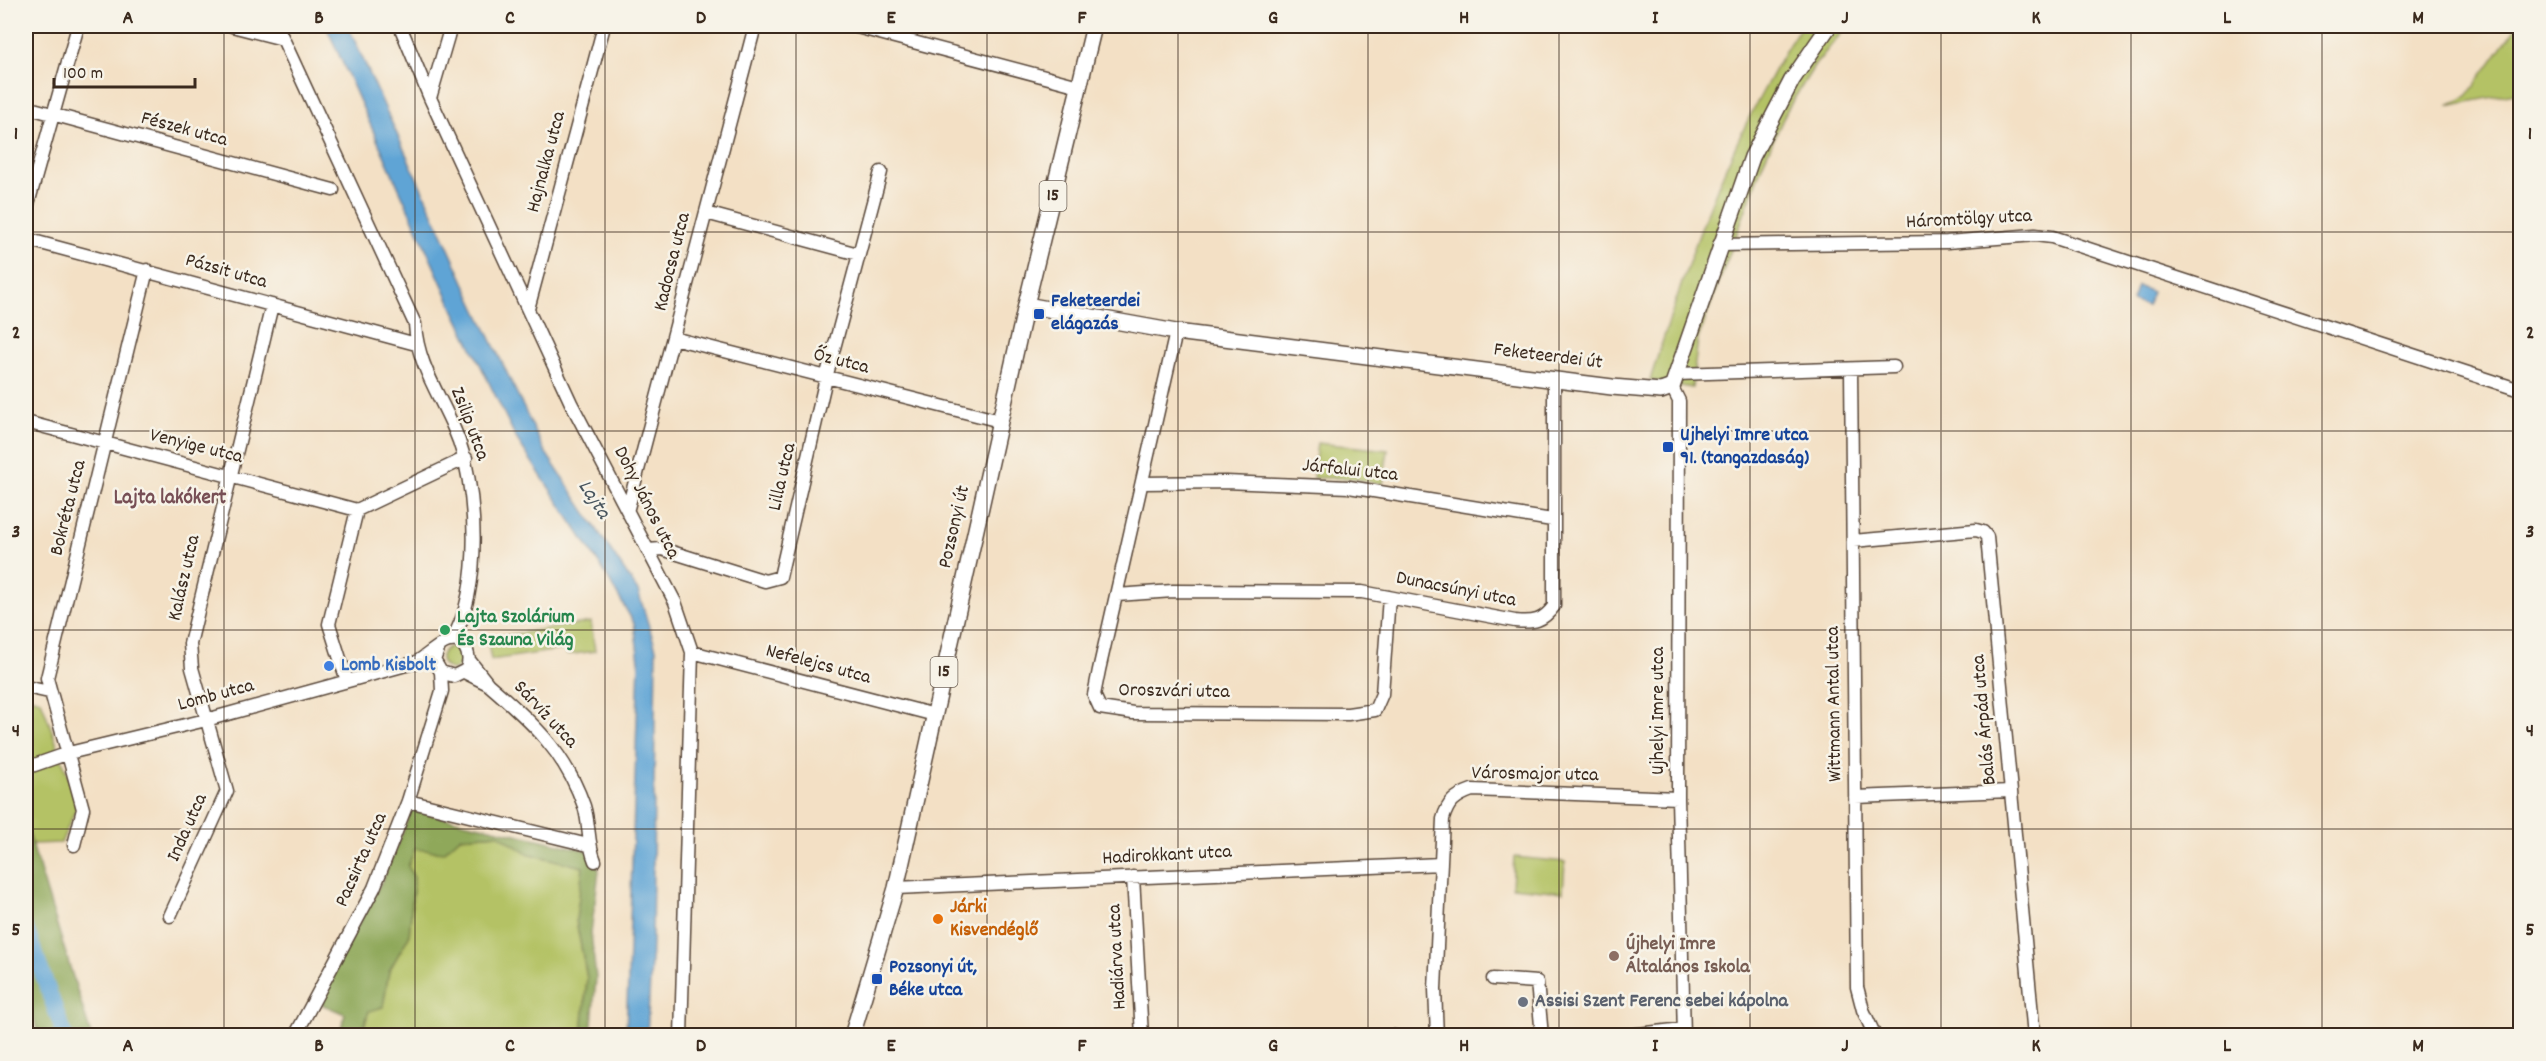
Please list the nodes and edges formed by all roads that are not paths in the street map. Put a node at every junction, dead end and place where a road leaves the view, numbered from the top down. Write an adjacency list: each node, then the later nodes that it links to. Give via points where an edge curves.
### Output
1 (78, 26): 15 (street)
2 (232, 26): 11 (street)
3 (277, 26): 11 (street, Zsilip utca)
4 (400, 26): 13 (street, Dohy János utca)
5 (451, 26): 13 (street)
6 (604, 26): 26 (street, Hajnalka utca)
7 (755, 26): 19 (street, Kadocsa utca)
8 (853, 26): 12 (street)
9 (1094, 26): 12 (main road, Pozsonyi út / 15)
10 (1829, 26): 21 (main road, via 1765,129)
11 (283, 39): 29 (street, Zsilip utca, via 415,324)
12 (1079, 86): 25 (main road, Pozsonyi út / 15)
13 (430, 98): 26 (street, Dohy János utca)
14 (26, 107): 15 (street, Fészek utca)
15 (53, 115): 17 (street, Fészek utca); 18 (street)
16 (881, 172): 22 (street, Lilla utca)
17 (333, 190)
18 (26, 211)
19 (706, 213): 22 (street); 28 (street, Kadocsa utca)
20 (26, 239): 23 (street, Pázsit utca)
21 (1719, 245): 34 (main road); 35 (street, Háromtölgy utca, via 2052,237)
22 (858, 254): 32 (street, Lilla utca)
23 (147, 270): 24 (street, Pázsit utca); 38 (street, Bokréta utca)
24 (272, 305): 29 (street, Pázsit utca); 40 (street, Kalász utca)
25 (1026, 305): 27 (main road, Feketeerdei út); 36 (main road, Pozsonyi út / 15)
26 (528, 309): 42 (street, Dohy János utca, via 571,403)
27 (1176, 332): 33 (main road, Feketeerdei út); 41 (street, Oroszvári utca)
28 (673, 338): 32 (street, Őz utca); 42 (street, Kadocsa utca)
29 (416, 344): 39 (street, Zsilip utca)
30 (1894, 368): 31 (street)
31 (1851, 369): 34 (street); 45 (street, Wittmann Antal utca)
32 (826, 378): 36 (street, Őz utca); 46 (street, Lilla utca, via 780,577 765,581 662,549)
33 (1554, 379): 34 (main road, Feketeerdei út, via 1661,391); 44 (street, Dunacsúnyi utca)
34 (1674, 380): 67 (street, Ujhelyi Imre utca, via 1679,401)
35 (2520, 390)
36 (1000, 421): 61 (main road, Pozsonyi út / 15)
37 (26, 422): 38 (street, Venyige utca)
38 (105, 445): 40 (street, Venyige utca); 60 (street, Bokréta utca, via 47,678)
39 (466, 458): 43 (street); 49 (street, Zsilip utca, via 475,515)
40 (230, 475): 43 (street, Venyige utca); 62 (street, Kalász utca, via 189,644)
41 (1143, 483): 44 (street, Járfalui utca, via 1349,487); 47 (street, Oroszvári utca)
42 (628, 508): 46 (street, Dohy János utca)
43 (357, 510): 57 (street, via 329,624)
44 (1552, 520): 48 (street, Dunacsúnyi utca, via 1554,606 1546,618 1532,623 1515,621)
45 (1853, 541): 65 (street, Balás Árpád utca, via 1976,530 1986,535); 66 (street, Wittmann Antal utca)
46 (648, 550): 53 (street, Dohy János utca, via 675,602)
47 (1117, 595): 48 (street, Dunacsúnyi utca, via 1289,591 1362,592); 48 (street, Oroszvári utca, via 1094,695 1101,708 1145,713 1348,714 1375,710 1382,693)
48 (1389, 597)
49 (460, 627): 50 (street); 51 (street)
50 (451, 641): 51 (street); 52 (street)
51 (463, 645): 56 (street)
52 (439, 647): 54 (street); 55 (street, via 434,660)
53 (692, 652): 61 (street, Nefelejcs utca); 81 (street, Dohy János utca)
54 (417, 662): 55 (street); 57 (street, Lomb utca)
55 (438, 669): 56 (street); 59 (street)
56 (462, 670): 59 (street); 69 (street, Sárvíz utca, via 488,684 552,745 573,775 585,810)
57 (347, 681): 62 (street, Lomb utca)
58 (26, 687): 60 (street)
59 (442, 691): 68 (street, Pacsirta utca)
60 (49, 692): 63 (street, Bokréta utca)
61 (935, 715): 74 (main road, Pozsonyi út / 15)
62 (207, 720): 63 (street, Lomb utca); 75 (street, Inda utca, via 227,791)
63 (69, 753): 64 (street, Lomb utca); 70 (street, Bokréta utca, via 83,809)
64 (26, 768)
65 (2011, 791): 66 (street); 90 (street, Balás Árpád utca)
66 (1855, 797): 89 (street, Wittmann Antal utca, via 1857,987)
67 (1678, 798): 72 (street, Városmajor utca, via 1472,790 1447,804); 78 (street, Ujhelyi Imre utca)
68 (408, 801): 69 (street); 80 (street, Pacsirta utca, via 374,888)
69 (588, 844): 71 (street, Sárvíz utca)
70 (74, 845)
71 (595, 861)
72 (1440, 864): 73 (street, Hadirokkant utca); 86 (street, Városmajor utca)
73 (1133, 877): 74 (street, Hadirokkant utca); 83 (street, Hadiárva utca)
74 (896, 888): 82 (main road, Pozsonyi út / 15)
75 (170, 916)
76 (1493, 979): 87 (street, via 1538,982)
77 (26, 1028): 79 (street)
78 (1683, 1032): 88 (street)
79 (28, 1035)
80 (295, 1035)
81 (681, 1035)
82 (852, 1035)
83 (1142, 1035)
84 (1358, 1035): 85 (street)
85 (1394, 1035)
86 (1437, 1035)
87 (1542, 1035)
88 (1620, 1035)
89 (1875, 1035)
90 (2034, 1035)

